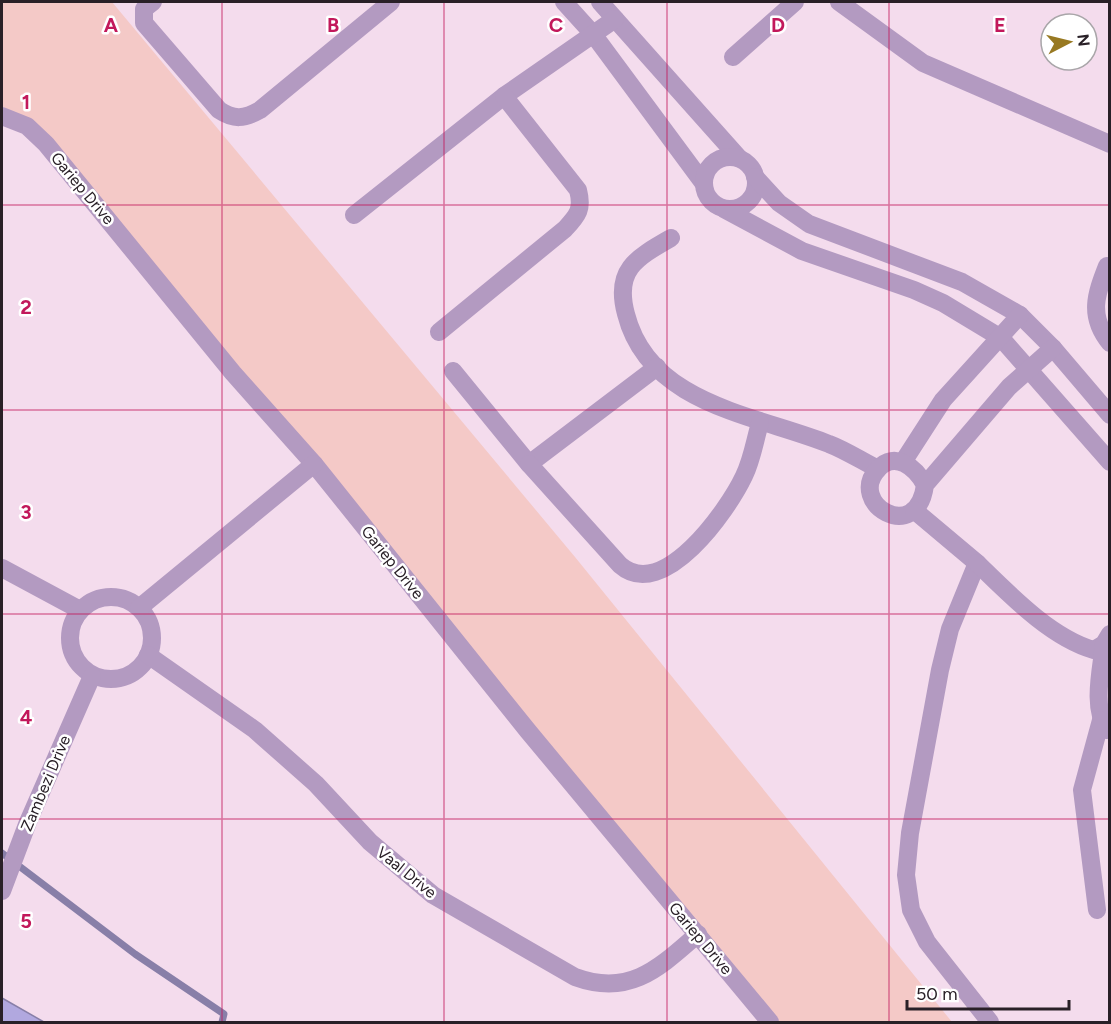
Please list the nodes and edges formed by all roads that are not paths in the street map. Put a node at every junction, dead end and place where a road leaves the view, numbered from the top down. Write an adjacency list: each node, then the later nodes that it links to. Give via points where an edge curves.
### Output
1 (153, 2): 2 (street, via 144,9 144,23 219,110 231,118 260,110)
2 (391, 2)
3 (564, 2): 8 (street)
4 (600, 2): 7 (street)
5 (795, 2): 9 (street)
6 (839, 2): 12 (street, via 923,63)
7 (615, 19): 8 (street); 13 (street)
8 (593, 34): 10 (street); 15 (street)
9 (733, 57)
10 (504, 96): 17 (street); 21 (street, via 578,190 580,212 565,229)
11 (2, 116): 32 (street, Gariep Drive, via 27,126 46,144 233,373)
12 (1110, 144)
13 (739, 158): 14 (street); 15 (street, via 719,159 710,165)
14 (755, 177): 16 (street, via 754,195 749,202); 20 (street, via 779,203 810,225 962,282)
15 (704, 184): 16 (street, via 710,200)
16 (724, 209): 22 (street, via 802,251 943,303)
17 (354, 215)
18 (671, 238): 25 (street, via 627,270 621,288 630,330)
19 (1107, 266): 23 (street, via 1095,297 1097,320)
20 (1020, 315): 22 (street); 24 (street)
21 (439, 332)
22 (1000, 338): 26 (street); 30 (street, via 943,400)
23 (1110, 342)
24 (1053, 348): 26 (street); 28 (street)
25 (657, 367): 29 (street, via 698,398); 33 (street)
26 (1029, 368): 31 (street); 35 (street)
27 (453, 370): 33 (street)
28 (1110, 415)
29 (760, 423): 33 (street, via 745,474 722,514 668,567 651,574 640,575 620,565); 34 (street, via 829,444)
30 (903, 462): 34 (street, via 890,462); 35 (street, via 917,470)
31 (1110, 462)
32 (314, 464): 39 (street); 47 (street, Gariep Drive, via 528,731)
33 (529, 464)
34 (878, 469): 36 (street, via 870,484 872,500 883,513 899,517)
35 (925, 484): 36 (street, via 923,499)
36 (914, 510): 37 (street)
37 (977, 563): 41 (street, via 1021,605 1079,645 1094,650); 49 (street, via 950,629 940,670 906,876 911,910 927,942)
38 (2, 568): 40 (street)
39 (139, 608): 40 (street, via 115,597 102,597); 42 (street, via 150,625)
40 (80, 610): 43 (street, via 69,639 76,660)
41 (1107, 639): 44 (street, via 1098,694)
42 (148, 655): 43 (street, via 125,678); 47 (street, Vaal Drive, via 255,730 308,776 370,842 433,895 575,977 610,984 636,980)
43 (92, 676): 45 (street, Zambezi Drive)
44 (1105, 727): 46 (street, via 1082,790)
45 (3, 888)
46 (1097, 910)
47 (698, 934): 48 (street, Gariep Drive)
48 (770, 1023)
49 (990, 1023)

